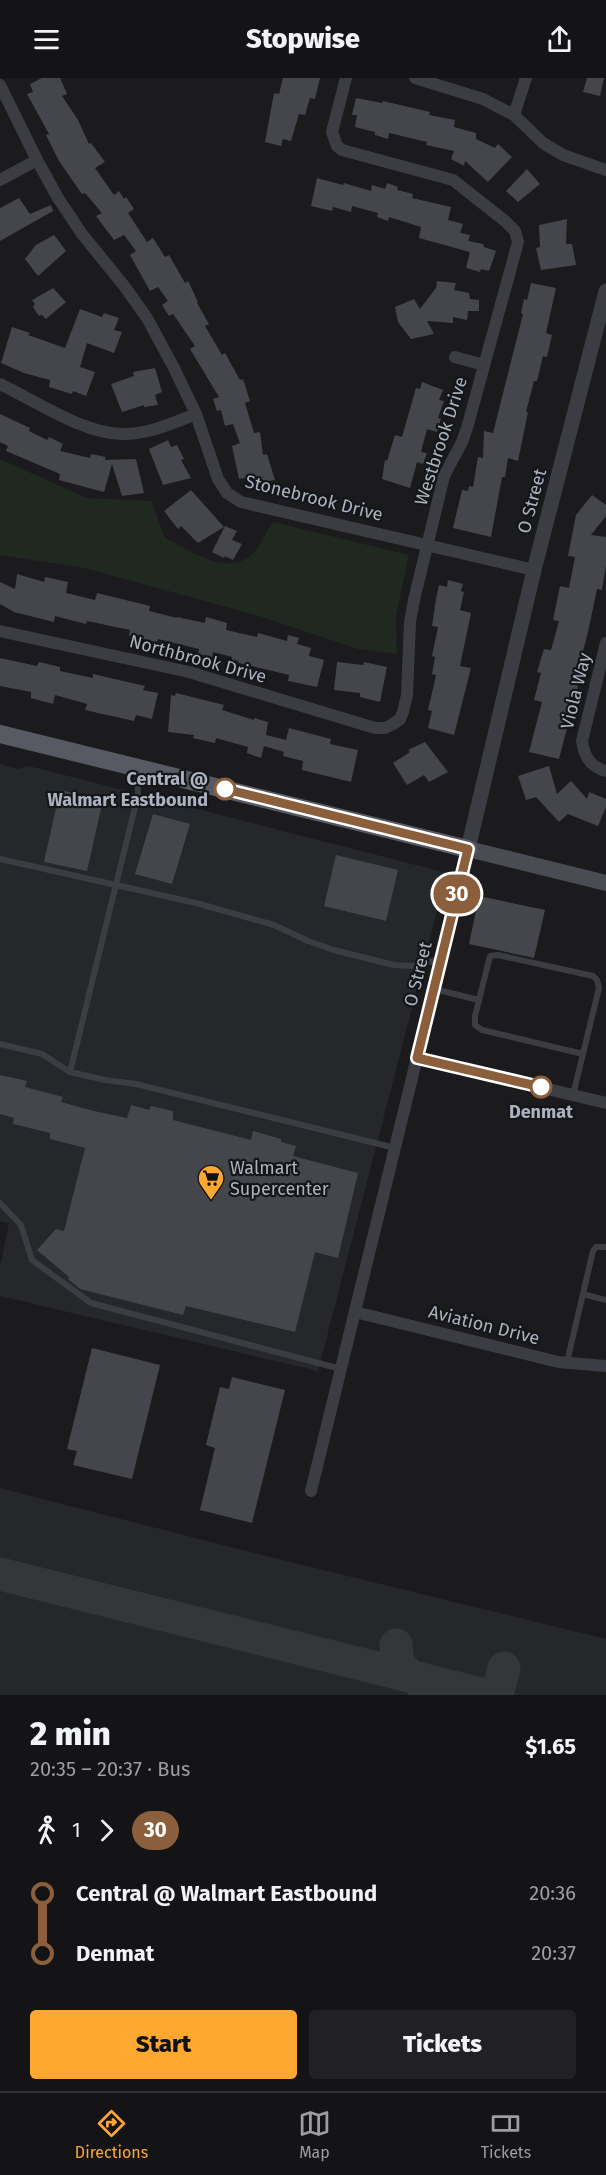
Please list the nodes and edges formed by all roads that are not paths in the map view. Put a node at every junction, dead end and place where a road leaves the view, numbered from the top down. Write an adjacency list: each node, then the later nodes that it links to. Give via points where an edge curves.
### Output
1 (346, 78): 11 (street, Westbrook Drive, via 332,135 337,146 453,180 515,231 518,242)
2 (415, 78): 5 (street, via 483,99)
3 (526, 78): 5 (street)
4 (0, 85): 6 (street, Stonebrook Drive)
5 (513, 115): 7 (street, via 563,156)
6 (37, 160): 8 (street); 13 (street, Stonebrook Drive, via 82,234 147,318)
7 (606, 170)
8 (0, 180)
9 (606, 291): 15 (street, O Street)
10 (455, 357): 11 (street)
11 (484, 364): 14 (street, Westbrook Drive, via 462,442 444,476)
12 (0, 384): 13 (street, via 107,433 160,428)
13 (196, 414): 14 (street, Stonebrook Drive, via 218,479 227,493 241,502)
14 (428, 545): 15 (street, Stonebrook Drive); 18 (street, Westbrook Drive, via 410,622 410,664 403,712)
15 (534, 570): 22 (street, O Street)
16 (0, 631): 18 (street, Northbrook Drive, via 189,672)
17 (606, 643): 21 (street, Viola Way, via 582,741 590,763)
18 (385, 728)
19 (0, 734): 20 (main road)
20 (137, 767): 22 (main road); 25 (lane, via 138,795)
21 (606, 771)
22 (468, 849): 24 (main road); 26 (street, O Street)
23 (0, 859): 25 (lane)
24 (606, 883)
25 (117, 885): 26 (lane, via 268,923 334,950 394,965 414,966); 32 (lane)
26 (441, 959): 27 (street, O Street)
27 (434, 989): 28 (lane); 31 (street, O Street)
28 (479, 1000): 30 (lane, via 475,1025 482,1030); 30 (lane, via 490,956 593,976 599,988)
29 (0, 1044): 32 (lane, via 42,1054)
30 (583, 1054): 33 (lane)
31 (417, 1058): 33 (street); 35 (street, O Street)
32 (70, 1072): 35 (lane, via 147,1086)
33 (573, 1095): 34 (street)
34 (606, 1103)
35 (395, 1148): 40 (street, O Street)
36 (0, 1203): 43 (lane, via 21,1225 32,1260 91,1303)
37 (606, 1247): 38 (lane, via 593,1251)
38 (583, 1294): 39 (lane); 41 (lane)
39 (606, 1300)
40 (355, 1312): 41 (street, Aviation Drive); 43 (street, O Street)
41 (567, 1363): 42 (street, Aviation Drive)
42 (606, 1366)
43 (341, 1369): 44 (street, O Street)
44 (311, 1491)

